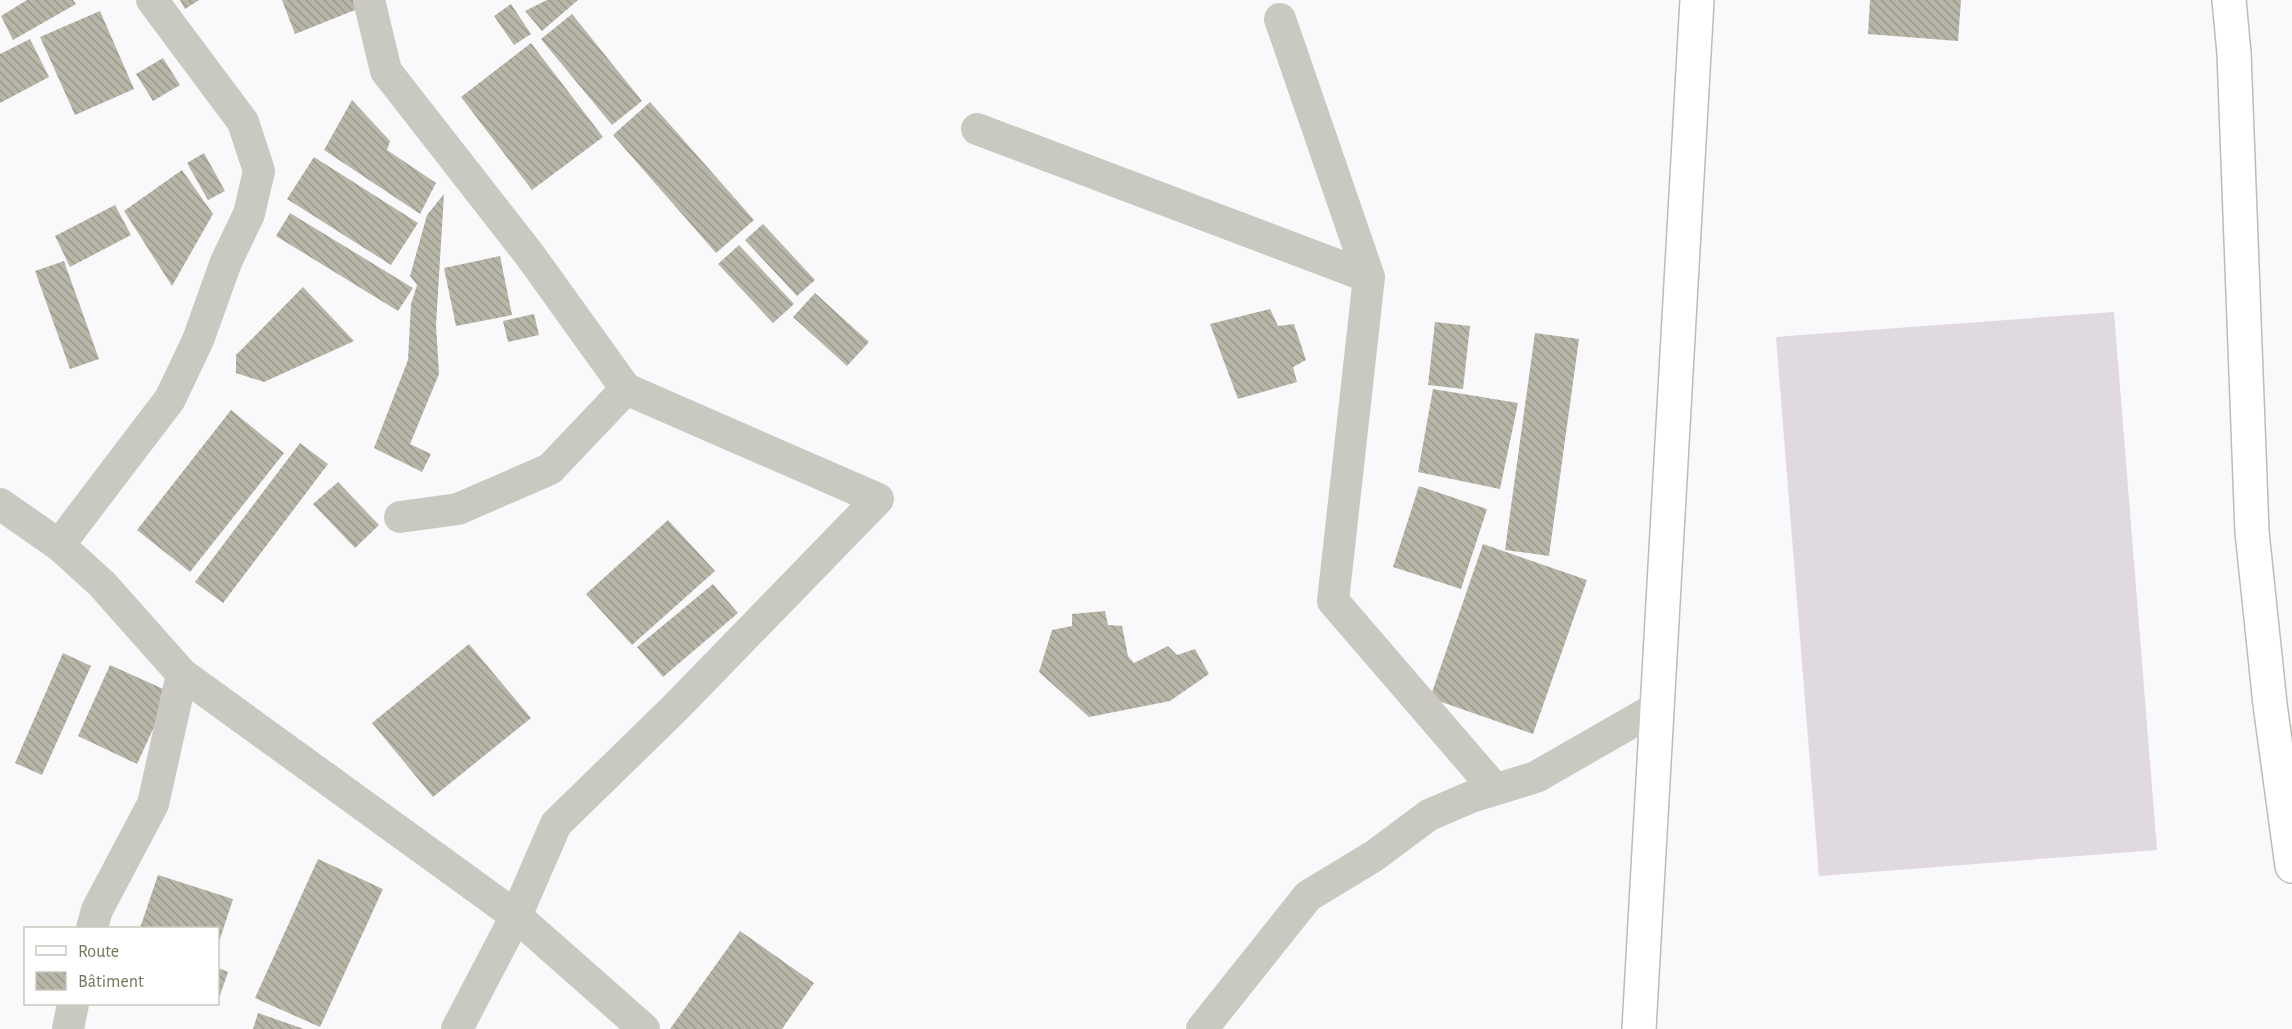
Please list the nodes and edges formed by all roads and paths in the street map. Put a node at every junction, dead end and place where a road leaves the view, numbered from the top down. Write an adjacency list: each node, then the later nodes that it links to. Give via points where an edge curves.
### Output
1 (152, 0): 11 (street, via 243,122 259,171 249,213 171,399)
2 (369, 0): 8 (street, via 386,70 529,254)
3 (1697, 0): 13 (street)
4 (2229, 0): 15 (street, via 2252,532)
5 (1280, 19): 7 (street)
6 (977, 129): 7 (street)
7 (1369, 277): 14 (street, via 1333,601)
8 (626, 389): 10 (street, via 550,469 458,509); 16 (street, via 878,499 556,824)
9 (0, 504): 11 (street)
10 (400, 517)
11 (59, 545): 12 (street, via 102,584)
12 (182, 674): 16 (street); 17 (street, via 153,804)
13 (1658, 707): 14 (street, via 1536,777); 23 (street)
14 (1495, 789): 22 (street, via 1429,815 1308,896)
15 (2292, 866)
16 (516, 916): 20 (street); 21 (street)
17 (92, 927)
18 (72, 1005): 19 (street)
19 (68, 1029)
20 (457, 1029)
21 (644, 1029)
22 (1202, 1029)
23 (1639, 1029)

